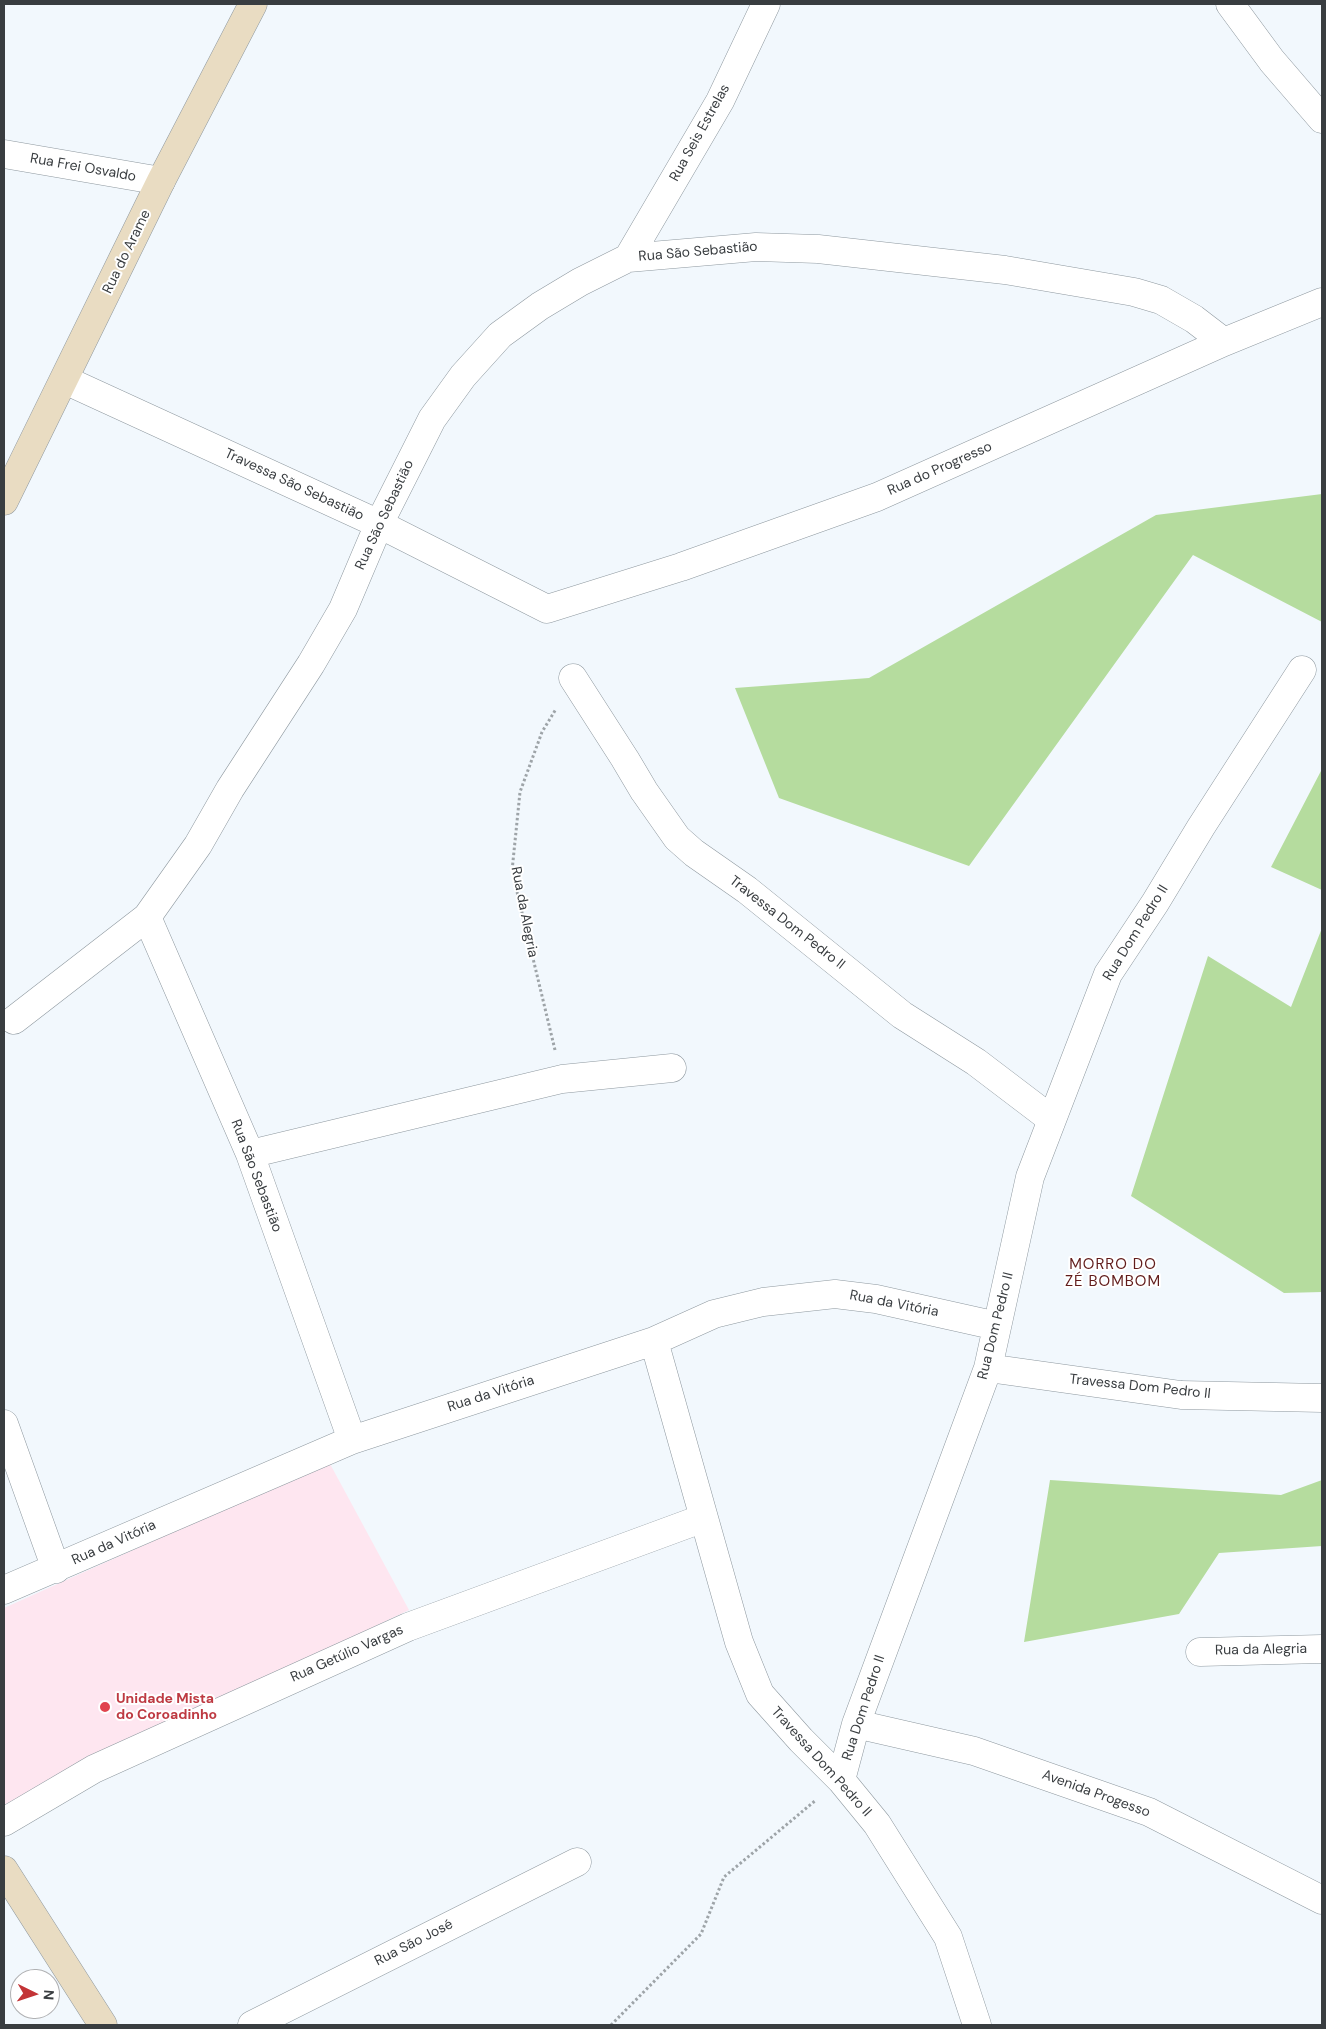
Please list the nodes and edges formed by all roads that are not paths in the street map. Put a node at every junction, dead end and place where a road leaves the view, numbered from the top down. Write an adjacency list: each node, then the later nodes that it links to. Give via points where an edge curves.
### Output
1 (253, 4): 6 (main road, Rua do Arame)
2 (766, 4): 7 (street, Rua Seis Estrelas, via 720,102)
3 (1230, 4): 4 (street, via 1272,61)
4 (1322, 119)
5 (4, 154): 6 (street, Rua Frei Osvaldo)
6 (161, 181): 10 (main road, Rua do Arame)
7 (628, 258): 9 (street, Rua São Sebastião, via 765,247 827,250 1005,270 1134,292 1162,300); 12 (street, Rua São Sebastião, via 540,306 500,335 463,376 432,419)
8 (1322, 302): 9 (street, Rua do Progresso)
9 (1224, 342): 13 (street, Rua do Progresso, via 877,497 681,567)
10 (65, 380): 11 (main road, Rua do Arame); 12 (street, Travessa São Sebastião)
11 (4, 501)
12 (379, 524): 13 (street, Travessa São Sebastião); 16 (street, Rua São Sebastião, via 343,609 198,845)
13 (547, 609)
14 (1302, 670): 19 (street, Rua Dom Pedro II, via 1108,974)
15 (573, 678): 19 (street, Travessa Dom Pedro II, via 677,838 902,1015 976,1062)
16 (147, 917): 17 (street, Rua São Sebastião); 20 (street, Rua São Sebastião)
17 (14, 1020)
18 (672, 1068): 20 (street, via 562,1079)
19 (1051, 1119): 21 (street, Rua Dom Pedro II, via 1030,1177)
20 (250, 1154): 26 (street, Rua São Sebastião)
21 (997, 1326): 22 (street, Rua da Vitória, via 876,1299 835,1294 764,1302 714,1314); 23 (street, Rua Dom Pedro II)
22 (654, 1341): 26 (street, Rua da Vitória); 27 (street, Travessa Dom Pedro II)
23 (988, 1368): 24 (street, Travessa Dom Pedro II, via 1181,1395); 32 (street, Rua Dom Pedro II)
24 (1322, 1398)
25 (4, 1424): 28 (street)
26 (352, 1440): 28 (street, Rua da Vitória)
27 (704, 1518): 33 (street, Travessa Dom Pedro II, via 739,1642 760,1694); 34 (street, Rua Getúlio Vargas, via 408,1627 94,1769)
28 (56, 1569): 29 (street, Rua da Vitória)
29 (4, 1590)
30 (1322, 1649): 31 (street, Rua da Alegria)
31 (1200, 1652)
32 (856, 1724): 33 (street, Rua Dom Pedro II); 37 (street, Avenida Progesso, via 974,1751 1149,1812)
33 (841, 1780): 40 (street, Travessa Dom Pedro II, via 877,1824 948,1937)
34 (4, 1822)
35 (577, 1862): 39 (street, Rua São José)
36 (4, 1870): 38 (main road)
37 (1322, 1900)
38 (103, 2025)
39 (252, 2025)
40 (977, 2025)

